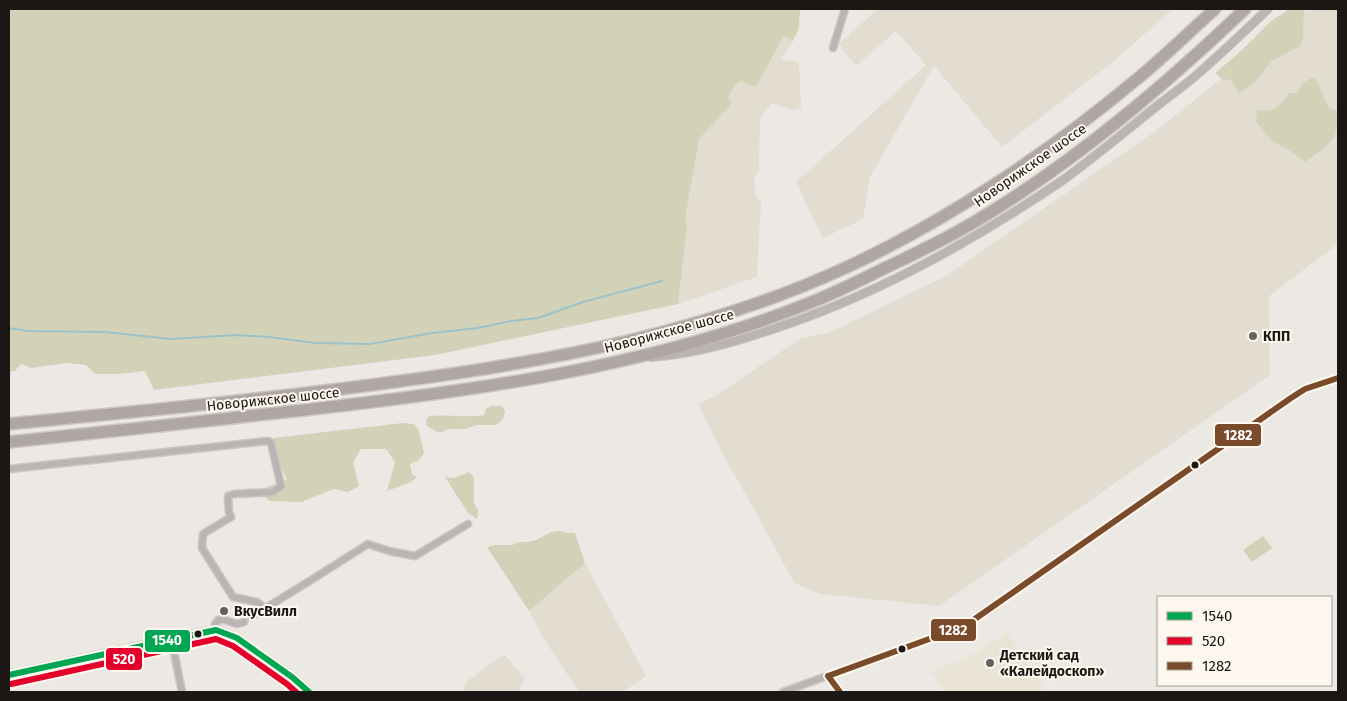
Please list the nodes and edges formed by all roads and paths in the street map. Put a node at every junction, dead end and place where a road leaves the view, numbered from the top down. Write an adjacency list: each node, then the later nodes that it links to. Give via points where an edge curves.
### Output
1 (845, 9): 5 (street)
2 (1215, 9): 8 (highway, Новорижское шоссе, via 1138,79 1042,152 951,211 820,279 727,313 637,338 502,367 334,390)
3 (1245, 9): 6 (highway, Новорижское шоссе, via 1103,133 1012,198 948,237 788,312 704,340)
4 (1268, 9): 6 (street, via 1194,77 1063,179 928,263 814,316 758,334 674,356)
5 (833, 48)
6 (629, 358): 9 (highway, Новорижское шоссе, via 569,372 418,396)
7 (1338, 378): 20 (street, via 1305,389 1290,398 972,621)
8 (9, 424)
9 (9, 442)
10 (9, 469): 12 (street, via 268,440 281,486 273,492 228,496 231,517 203,534 202,548 232,597 258,602)
11 (468, 524): 12 (street, via 416,556 368,544)
12 (264, 608): 13 (street)
13 (251, 617)
14 (244, 622): 15 (street, via 237,624 218,620)
15 (214, 630): 17 (street); 19 (street, via 237,638)
16 (174, 652): 18 (street)
17 (9, 676)
18 (182, 692)
19 (308, 692)
20 (783, 692)

